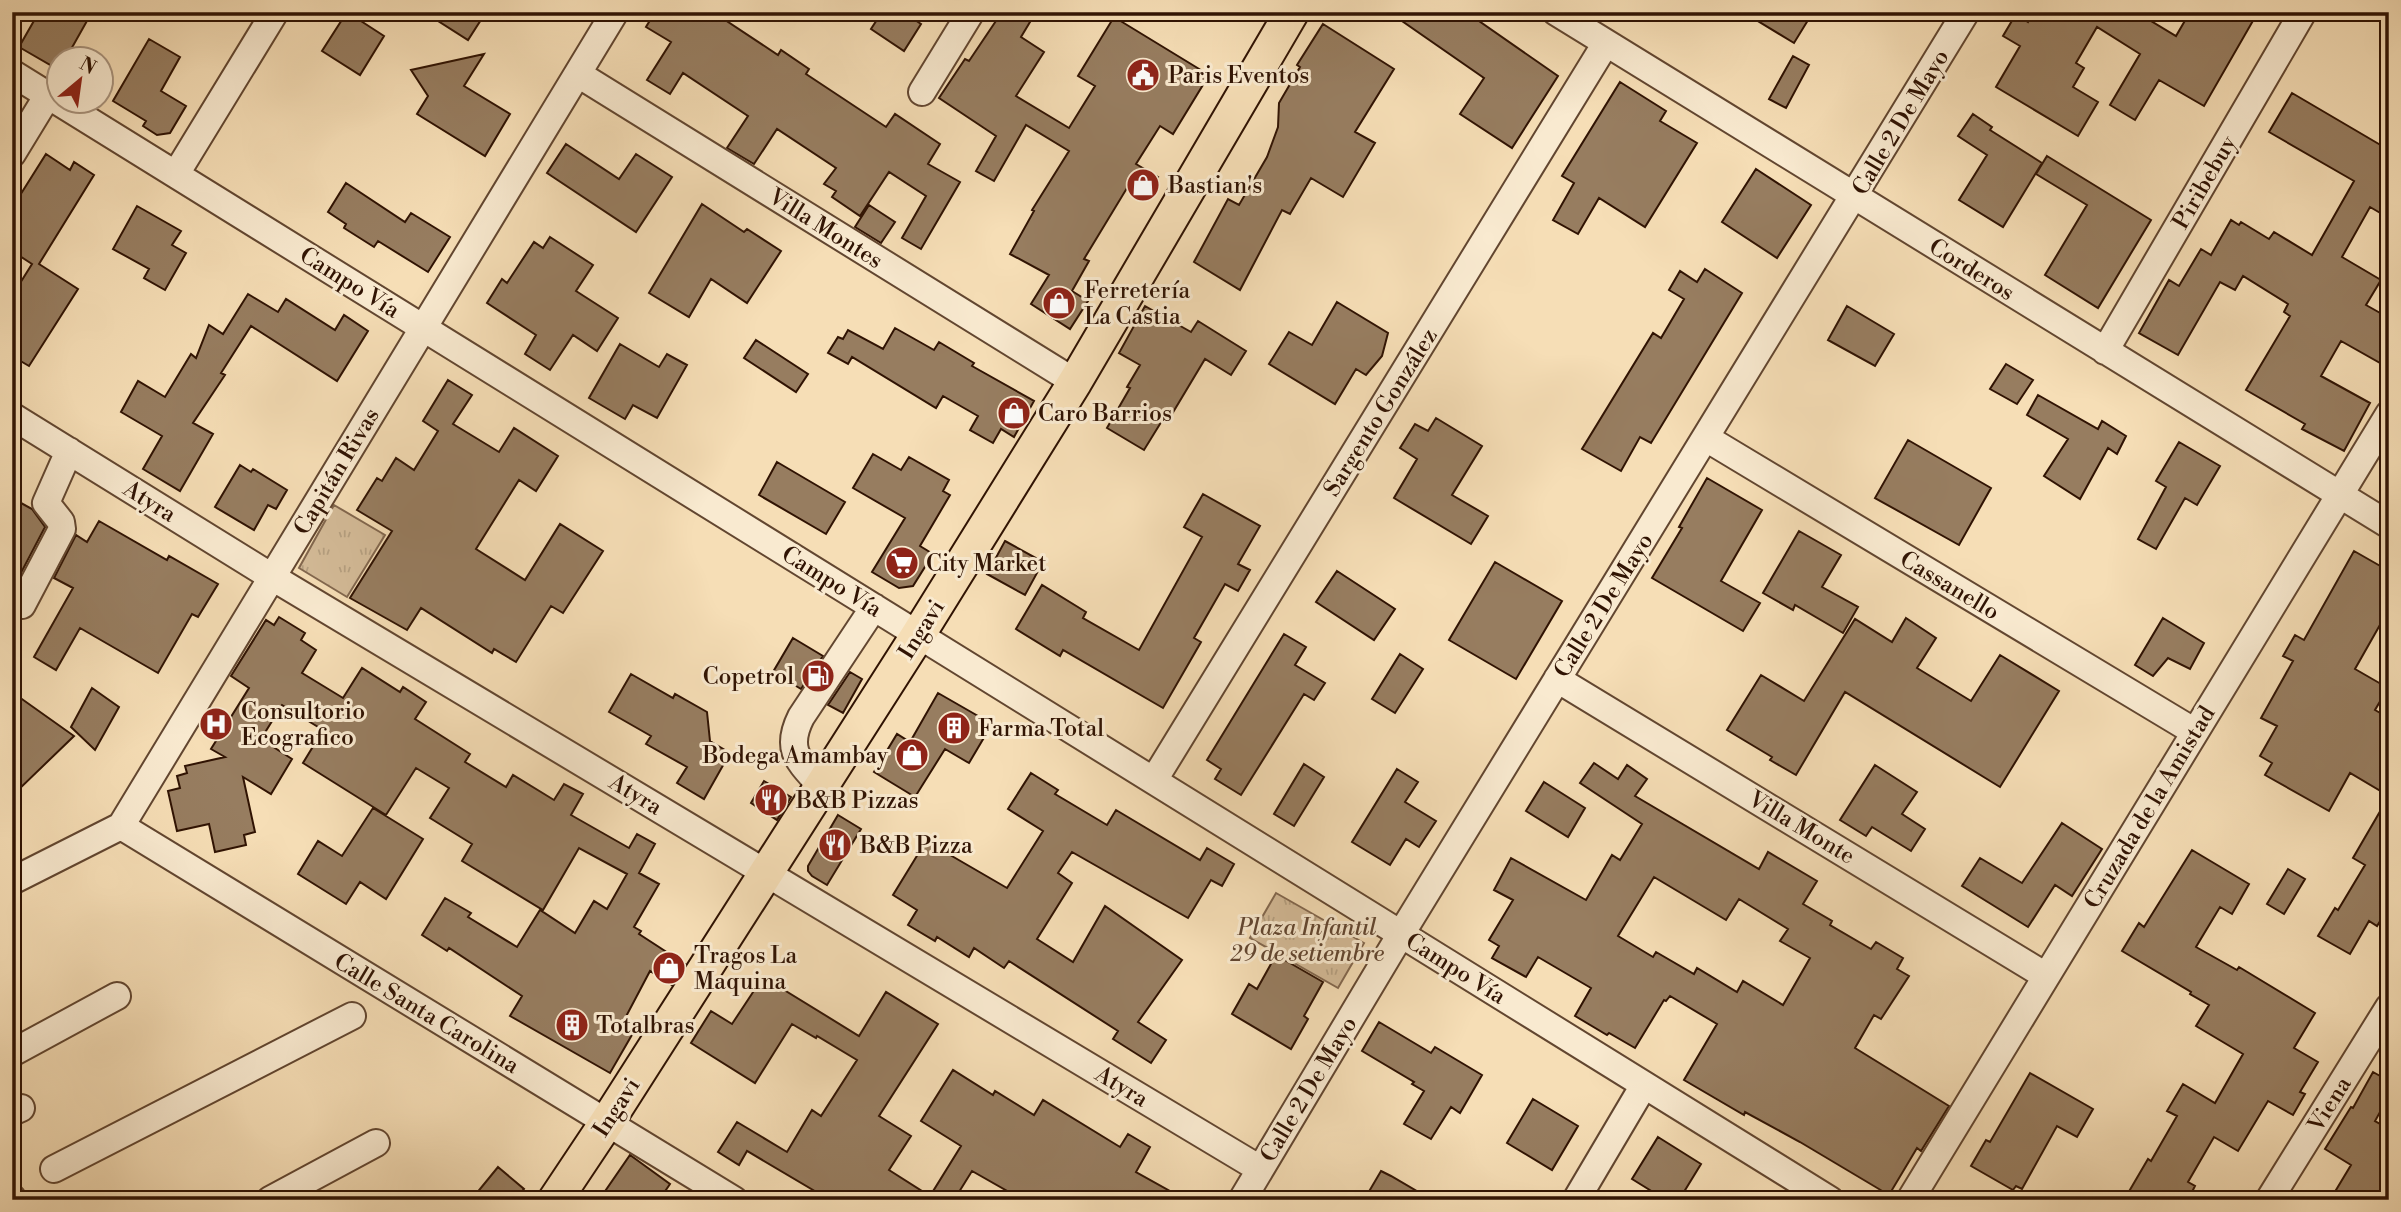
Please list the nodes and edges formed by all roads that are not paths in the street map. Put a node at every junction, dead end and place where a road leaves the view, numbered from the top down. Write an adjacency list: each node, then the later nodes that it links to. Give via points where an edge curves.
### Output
1 (275, 12): 16 (street)
2 (615, 12): 10 (street, Capitán Rivas)
3 (971, 12): 11 (street)
4 (1292, 12): 20 (main road, Ingavi)
5 (1556, 12): 8 (street, Corderos)
6 (1966, 12): 17 (street, Calle 2 De Mayo)
7 (2303, 12): 19 (street, Piribebuy)
8 (1606, 43): 17 (street, Corderos); 33 (street, Sargento González)
9 (12, 73): 12 (street, Campo Vía)
10 (578, 74): 18 (street, Capitán Rivas); 20 (street, Villa Montes)
11 (922, 92)
12 (46, 94)
13 (46, 98): 15 (street)
14 (82, 116): 16 (street, Campo Vía)
15 (12, 153)
16 (176, 174): 18 (street, Campo Vía)
17 (1855, 197): 19 (street, Corderos); 23 (street, Calle 2 De Mayo)
18 (424, 328): 27 (street, Capitán Rivas); 29 (street, Campo Vía)
19 (2105, 351): 25 (street, Corderos)
20 (1075, 382): 30 (main road, Ingavi)
21 (2389, 414): 25 (street, Cruzada de la Amistad)
22 (12, 416): 24 (street, Atyra)
23 (1706, 438): 31 (street, Calle 2 De Mayo); 32 (street, Cassanello)
24 (69, 451): 27 (street, Atyra); 28 (street, via 46,503 62,528)
25 (2339, 495): 26 (street, Corderos); 32 (street, Cruzada de la Amistad)
26 (2389, 525)
27 (272, 577): 35 (street, Capitán Rivas); 36 (street, Atyra)
28 (22, 605)
29 (874, 607): 30 (street, Campo Vía); 34 (street, via 794,732 797,759)
30 (918, 635): 33 (street, Campo Vía); 34 (main road, Ingavi)
31 (1557, 679): 38 (street, Calle 2 De Mayo); 39 (street, Villa Monte)
32 (2195, 732): 39 (street, Cruzada de la Amistad)
33 (1154, 780): 38 (street, Campo Vía)
34 (822, 787): 36 (main road, Ingavi)
35 (121, 827): 37 (street); 45 (street, Calle Santa Carolina)
36 (768, 873): 45 (main road, Ingavi); 48 (street, Atyra)
37 (12, 881)
38 (1401, 934): 44 (street, Campo Vía); 48 (street, Calle 2 De Mayo)
39 (2046, 976): 55 (street, Cruzada de la Amistad)
40 (117, 996): 43 (street)
41 (2389, 1007): 56 (street, Viena)
42 (352, 1016): 47 (street)
43 (12, 1053)
44 (1644, 1085): 53 (street); 54 (street, Campo Vía)
45 (607, 1122): 50 (main road, Ingavi); 51 (street, Calle Santa Carolina)
46 (376, 1143): 49 (street)
47 (54, 1169)
48 (1260, 1169): 52 (street, Calle 2 De Mayo)
49 (270, 1200)
50 (555, 1200)
51 (734, 1200)
52 (1242, 1200)
53 (1576, 1200)
54 (1830, 1200)
55 (1910, 1200)
56 (2269, 1200)

